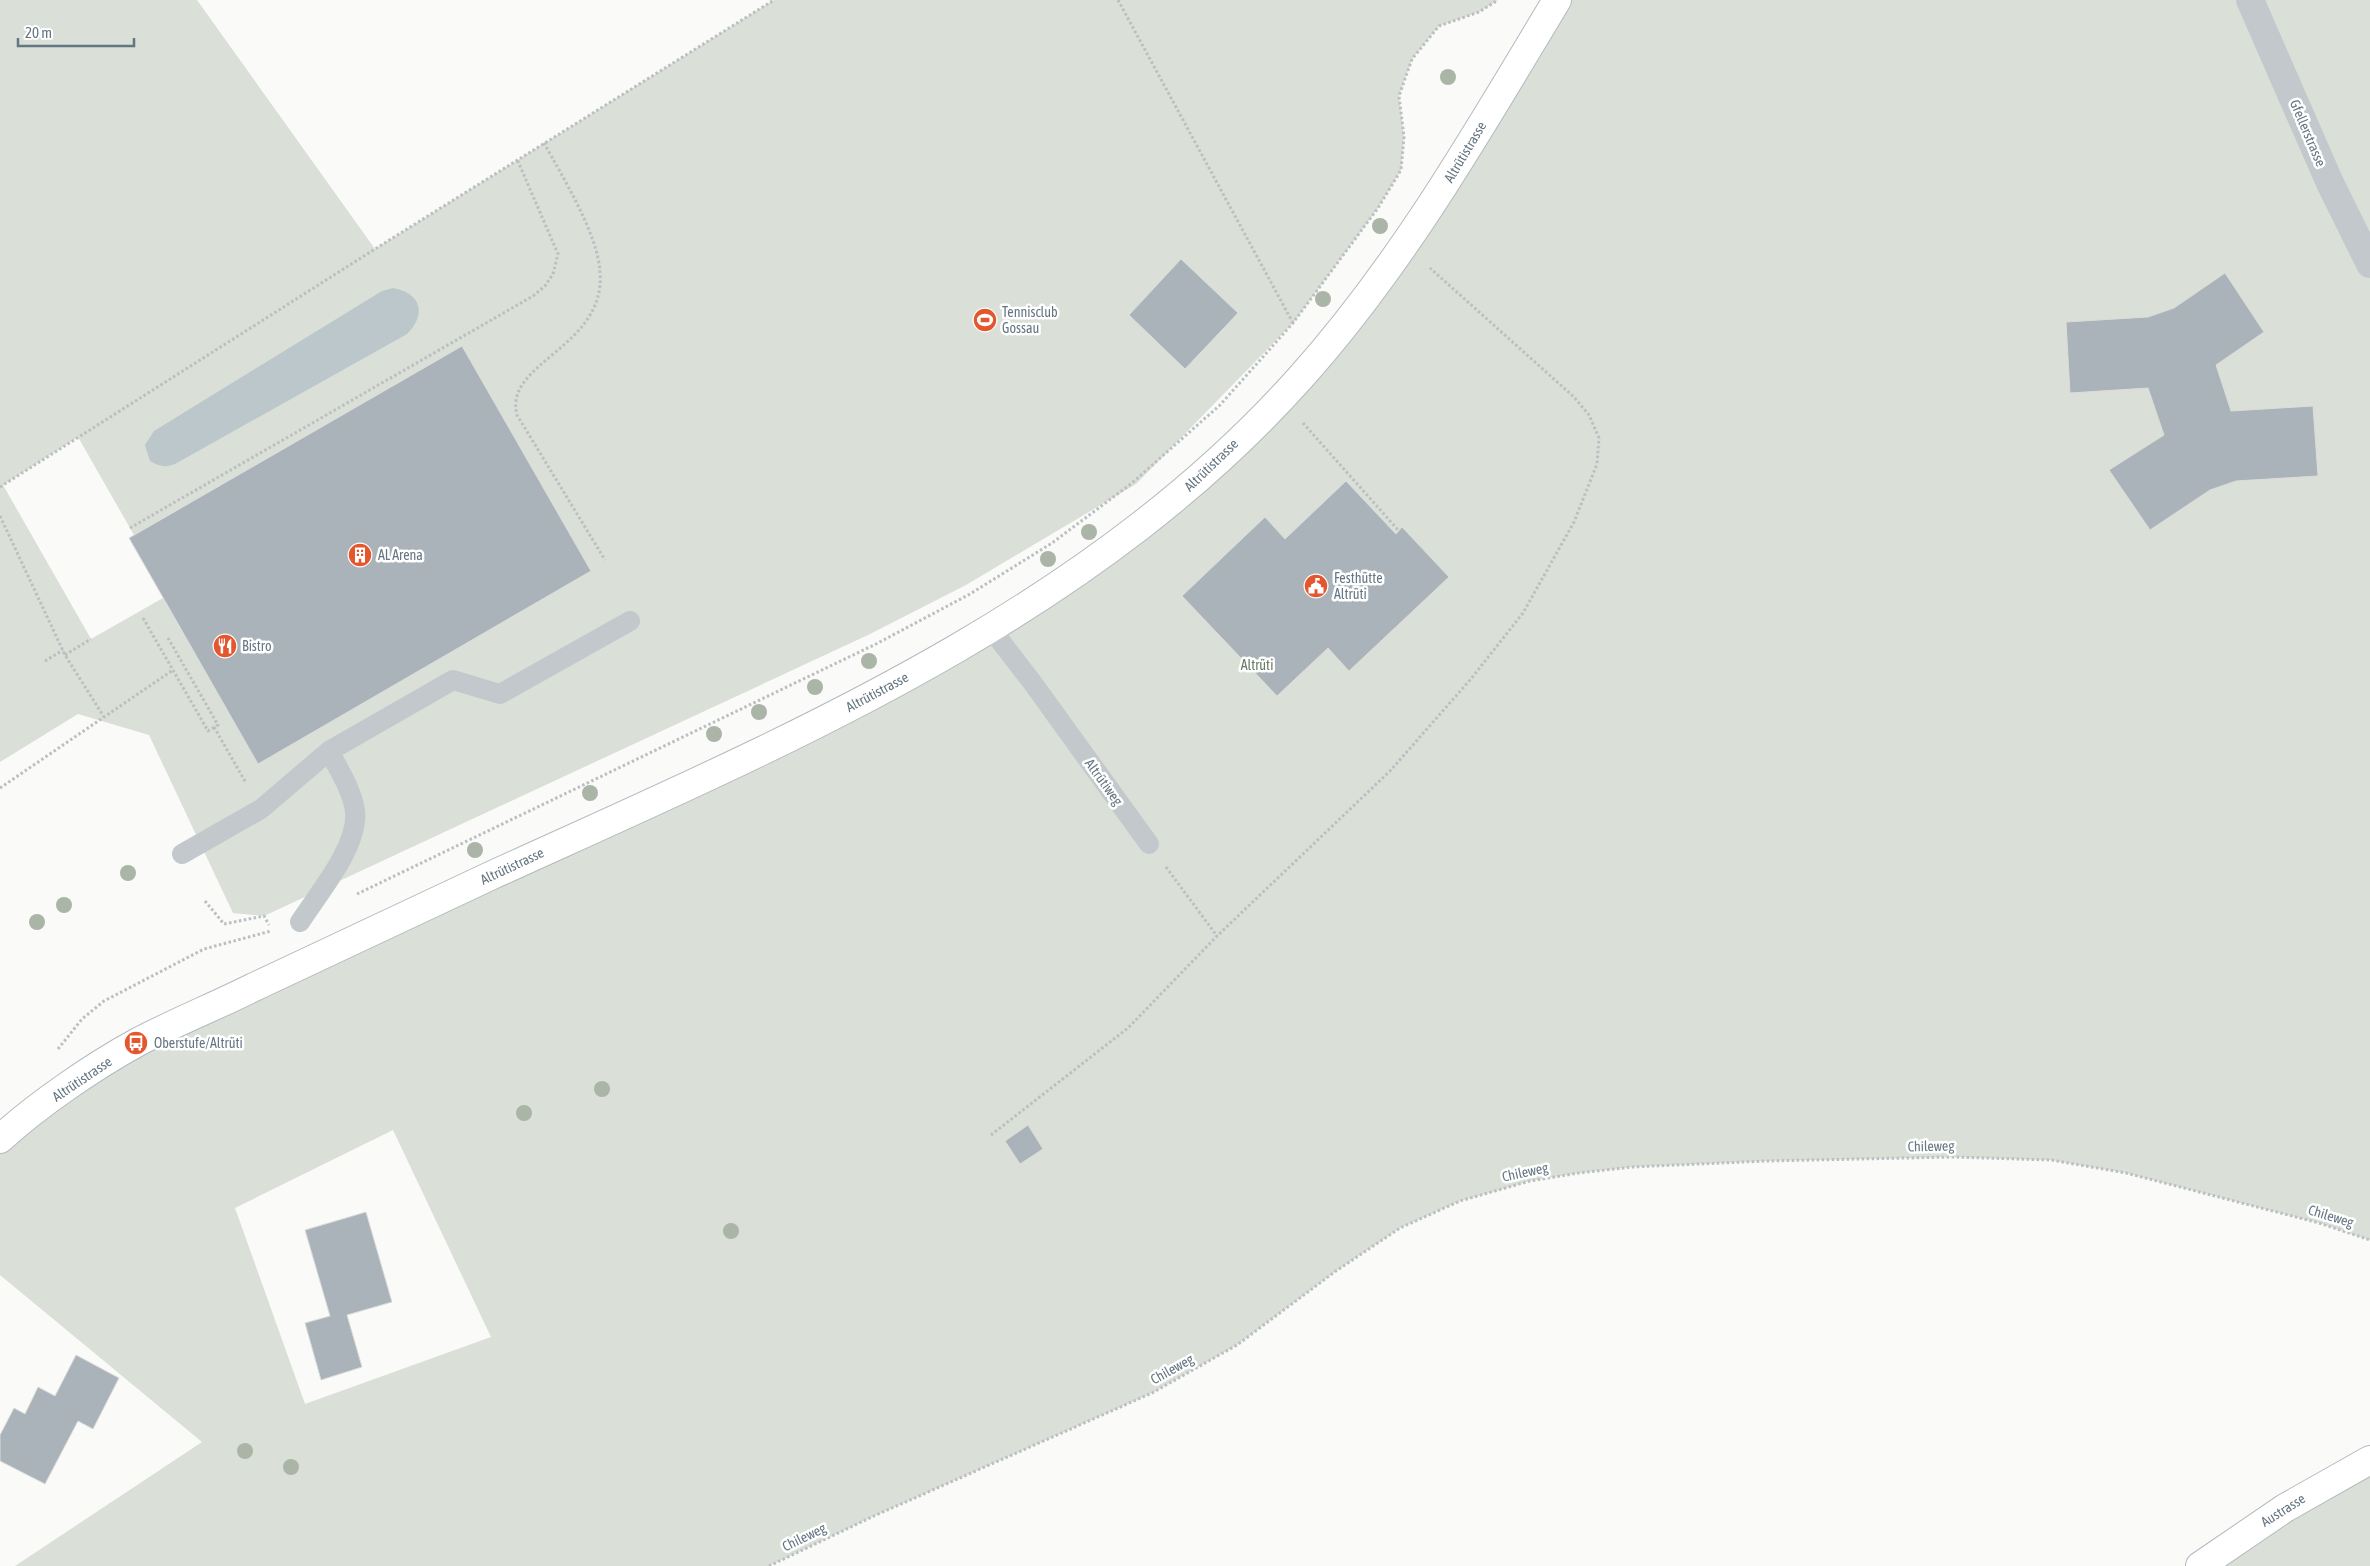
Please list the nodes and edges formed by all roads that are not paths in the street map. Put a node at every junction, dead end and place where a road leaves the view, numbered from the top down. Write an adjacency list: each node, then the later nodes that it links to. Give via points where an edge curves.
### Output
1 (1557, 0): 5 (street, Altrütistrasse, via 1439,196 1328,346 1281,398 1183,492 1121,543)
2 (2250, 0): 3 (street, Gfellerstrasse, via 2330,183)
3 (2370, 264)
4 (630, 621): 6 (lane, via 500,694 454,680)
5 (991, 629): 7 (lane, Altrütiweg); 10 (street, Altrütistrasse, via 782,743 365,933 136,1043 88,1072)
6 (329, 751): 8 (lane, via 261,809); 9 (lane, via 349,791 355,821 347,848)
7 (1149, 844)
8 (182, 854)
9 (300, 922)
10 (0, 1139)
11 (2370, 1460): 12 (street, Austrasse, via 2285,1508)
12 (2200, 1566)

